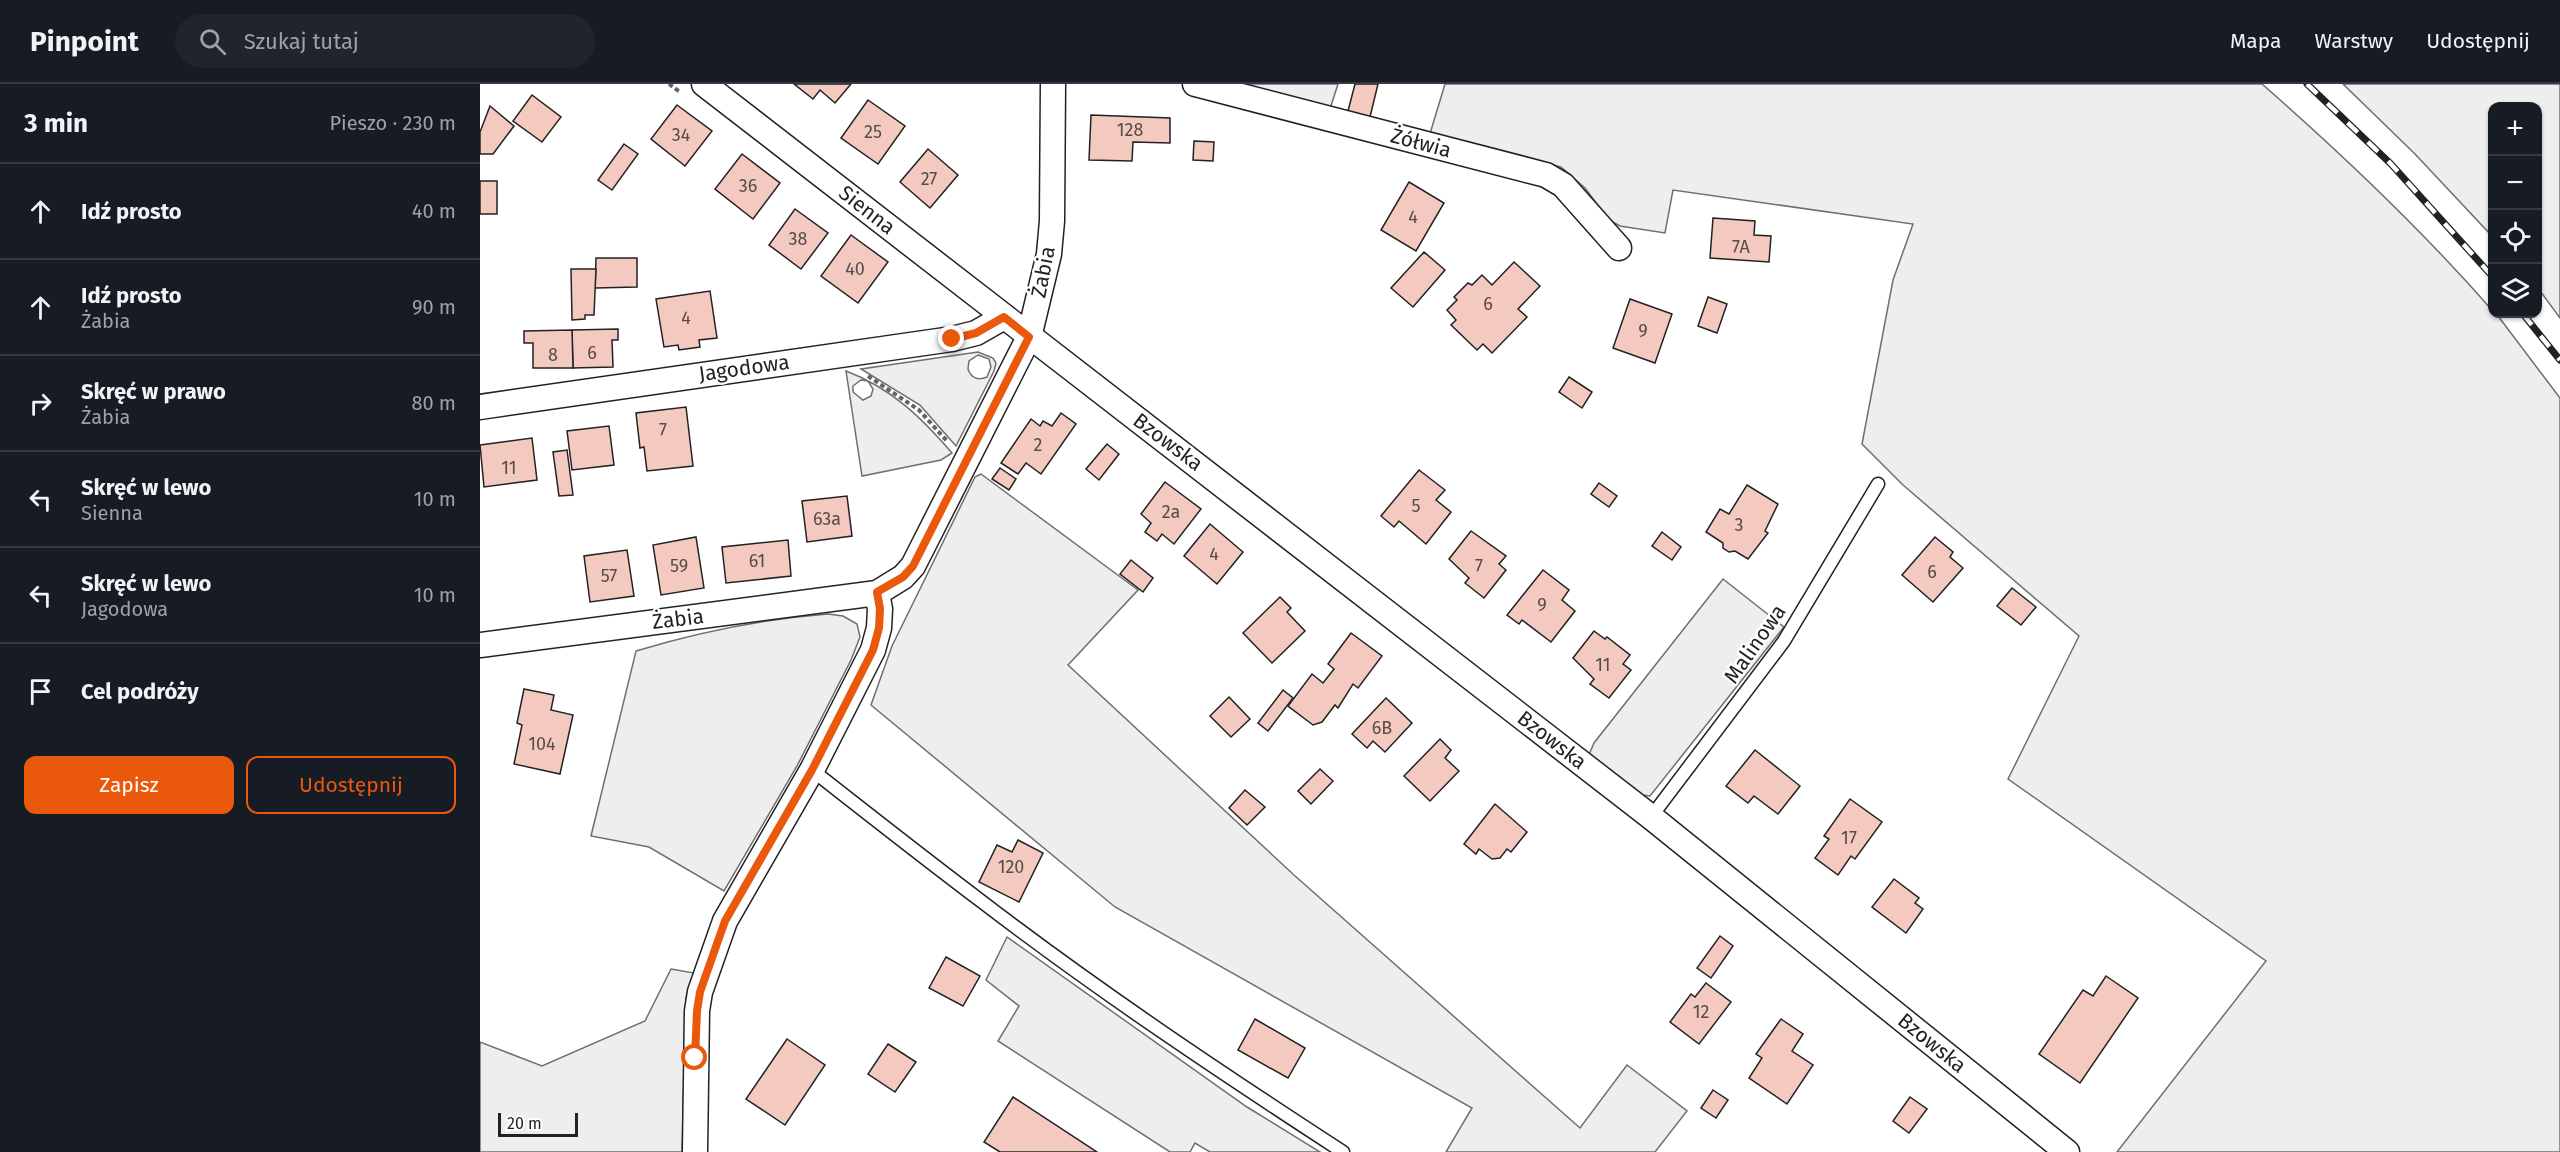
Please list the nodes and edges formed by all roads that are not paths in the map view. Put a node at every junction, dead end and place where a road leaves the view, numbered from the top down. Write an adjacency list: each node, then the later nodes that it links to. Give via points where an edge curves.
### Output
1 (704, 84): 5 (street, Sienna)
2 (1053, 84): 6 (street, Żabia, via 1049,254)
3 (1195, 84): 4 (street, Żółwia, via 1546,175 1563,185)
4 (1619, 248)
5 (1004, 317): 6 (street, Sienna); 7 (street, Jagodowa, via 976,333 952,339)
6 (1029, 337): 9 (street, Żabia, via 913,566 903,577); 12 (street, Bzowska)
7 (480, 407)
8 (1878, 484): 12 (lane, Malinowa, via 1784,641)
9 (877, 592): 10 (street, Żabia); 11 (street, via 879,628 873,650)
10 (480, 645)
11 (812, 770): 13 (street, via 725,921 700,992); 14 (lane, via 1087,978)
12 (1651, 817): 15 (street, Bzowska)
13 (695, 1152)
14 (1342, 1152)
15 (2067, 1152)

